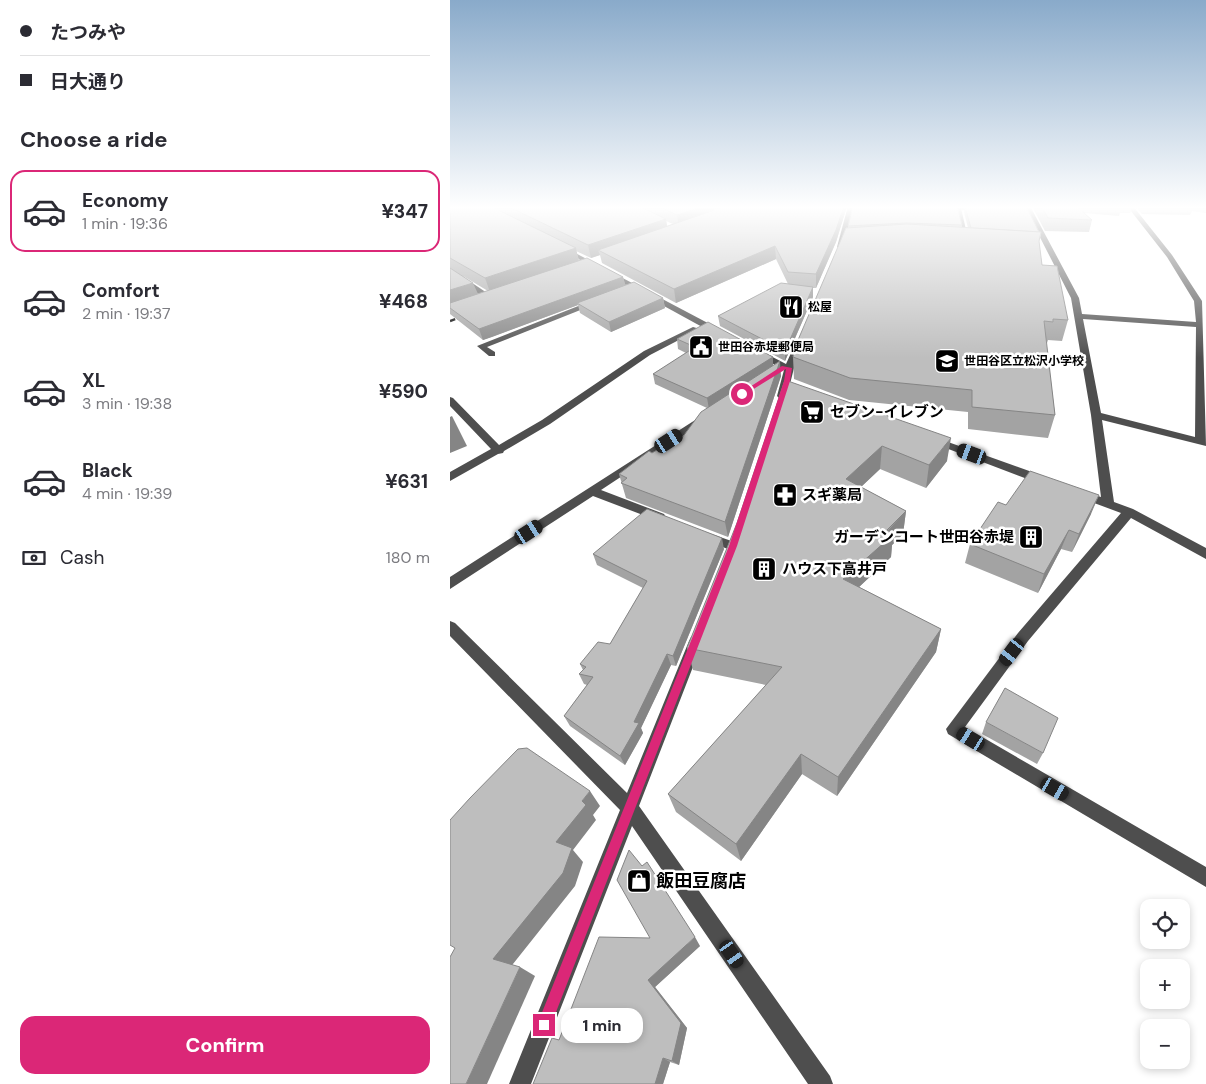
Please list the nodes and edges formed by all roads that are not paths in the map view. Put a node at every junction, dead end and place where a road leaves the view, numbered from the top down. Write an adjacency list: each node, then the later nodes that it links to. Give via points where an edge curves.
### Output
1 (579, 257): 7 (street)
2 (836, 257): 6 (street)
3 (1050, 257): 14 (street, via 1075,298)
4 (1170, 257): 16 (street, via 1198,301)
5 (599, 259): 7 (street)
6 (834, 260)
7 (590, 262): 8 (street); 10 (street)
8 (581, 265)
9 (450, 272): 12 (street, via 485,298)
10 (636, 287): 11 (street); 15 (street)
11 (627, 290)
12 (498, 294)
13 (601, 300): 20 (street, via 480,346)
14 (1080, 316): 16 (street); 26 (street)
15 (704, 325): 18 (street); 29 (street, via 647,353)
16 (1200, 325): 28 (street)
17 (803, 334): 21 (street)
18 (728, 338)
19 (751, 350): 21 (street)
20 (492, 354)
21 (787, 367): 22 (street); 24 (street, via 792,383)
22 (769, 377)
23 (450, 400): 29 (street)
24 (778, 409)
25 (715, 411): 32 (street)
26 (1096, 415): 28 (street); 34 (street)
27 (920, 434): 31 (street)
28 (1203, 442)
29 (498, 451): 30 (street)
30 (450, 477)
31 (1054, 484)
32 (592, 491): 36 (street); 40 (street)
33 (1072, 491): 34 (street)
34 (1108, 504): 35 (street)
35 (1128, 512): 39 (street); 44 (street, via 1023,637 954,729)
36 (672, 522)
37 (698, 532): 38 (street)
38 (733, 546)
39 (1206, 554)
40 (450, 584)
41 (450, 627): 43 (street)
42 (701, 627): 43 (street)
43 (630, 808): 45 (street); 46 (street)
44 (1206, 878)
45 (520, 1084)
46 (822, 1084)

